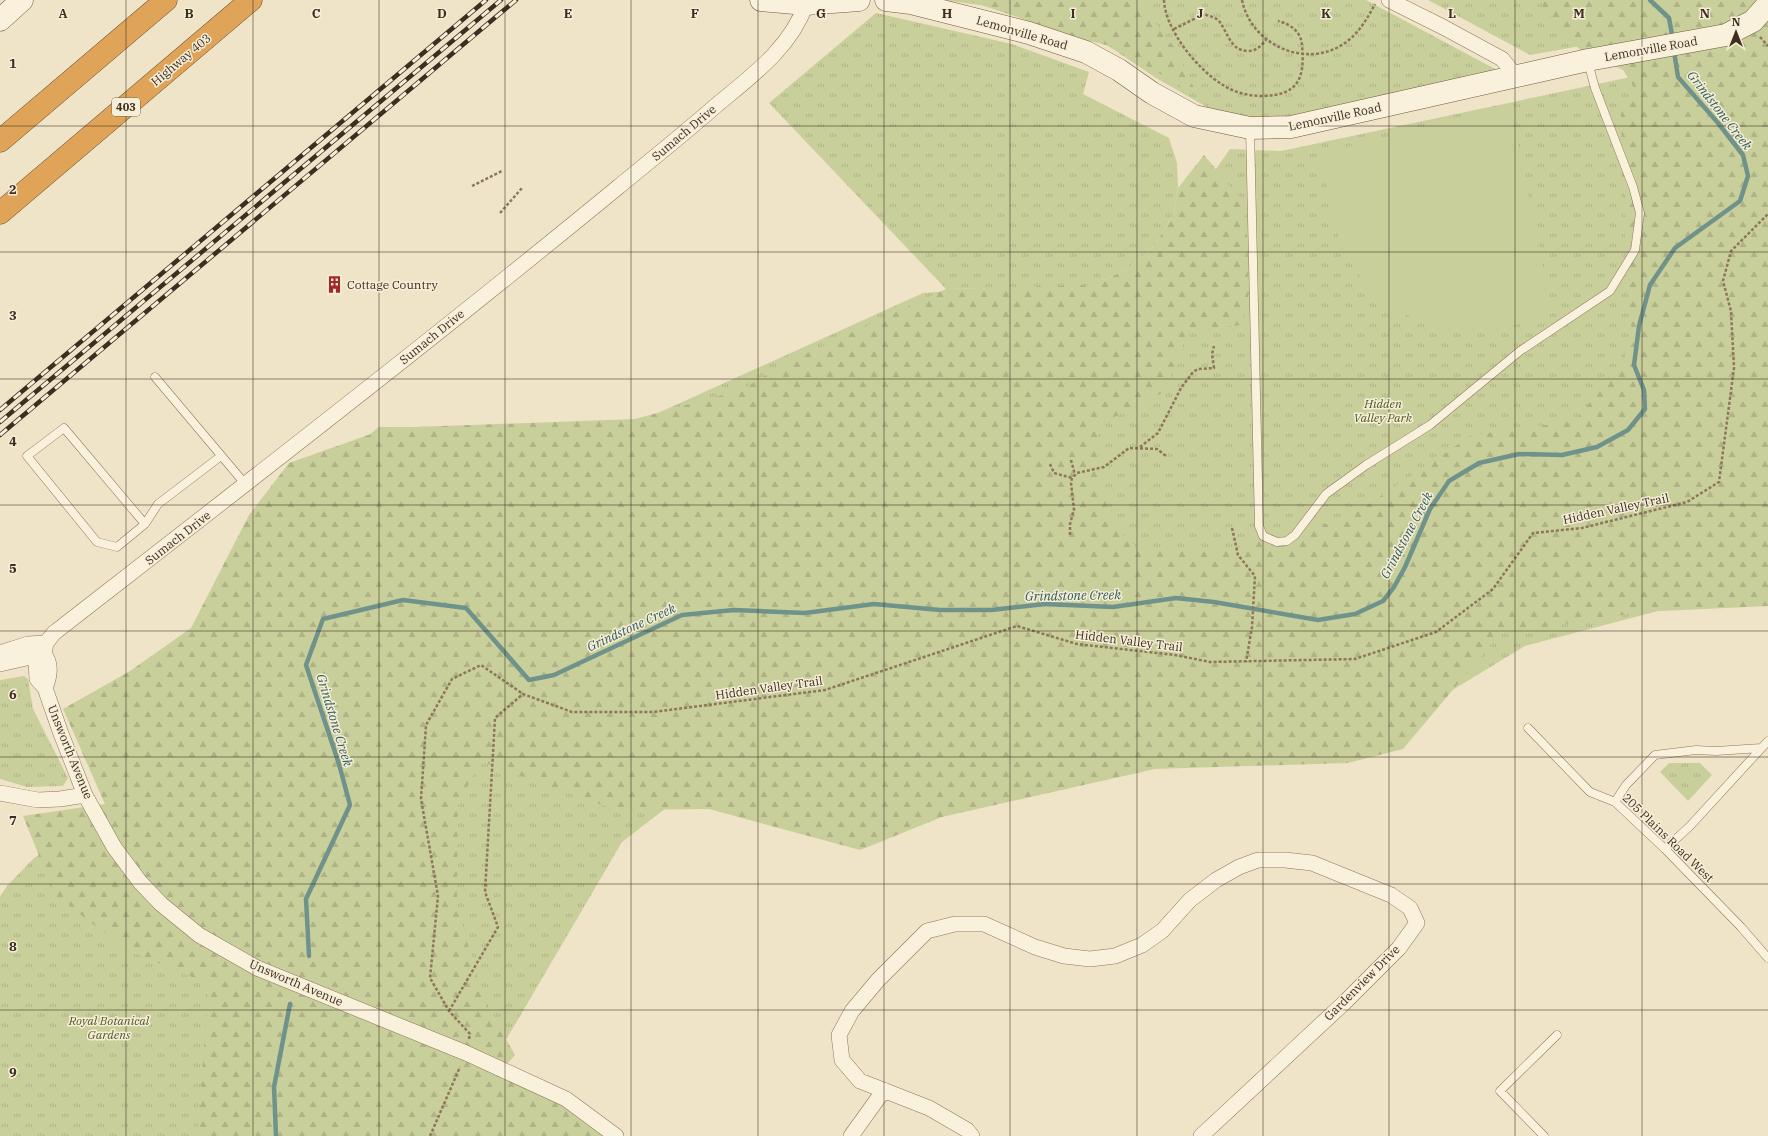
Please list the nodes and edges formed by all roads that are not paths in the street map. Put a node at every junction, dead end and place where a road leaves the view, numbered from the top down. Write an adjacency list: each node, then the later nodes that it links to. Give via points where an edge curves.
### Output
1 (22, 0): 10 (street)
2 (166, 0): 14 (highway)
3 (251, 0): 15 (highway, Highway 403 / 403)
4 (761, 0): 8 (street)
5 (859, 0): 8 (street)
6 (886, 0): 13 (street, Lemonville Road, via 911,3 1029,33 1086,52 1194,116)
7 (1389, 0): 12 (street, via 1502,59)
8 (806, 4): 18 (street, Sumach Drive, via 801,18 772,58 731,94 561,234)
9 (1768, 4): 11 (street, Lemonville Road, via 1752,21 1726,35)
10 (0, 20)
11 (1588, 60): 12 (street, Lemonville Road); 13 (lane, via 1595,88 1633,187 1640,213 1635,250 1610,291 1520,351 1430,425 1366,465 1326,494 1295,535 1287,541 1277,542 1263,536 1259,526)
12 (1516, 76): 13 (street, Lemonville Road, via 1298,126)
13 (1250, 128)
14 (0, 141)
15 (0, 213)
16 (155, 377): 17 (lane)
17 (221, 456): 18 (lane); 19 (lane, via 158,504)
18 (246, 485): 20 (street, Sumach Drive, via 54,633)
19 (145, 524): 19 (lane, via 64,428 27,456 97,542 117,547)
20 (45, 649): 21 (street, via 28,644); 22 (street); 27 (street, Unsworth Avenue, via 36,661 37,680 46,688)
21 (0, 653)
22 (0, 664)
23 (1528, 728): 28 (lane, 205 Plains Road West, via 1590,792)
24 (1768, 741): 25 (lane)
25 (1761, 748): 28 (lane, via 1696,750 1655,755 1626,785); 29 (lane, via 1690,826)
26 (0, 793): 27 (street, via 38,800)
27 (86, 795): 33 (street, Unsworth Avenue, via 114,847 140,882 161,904 199,935 257,968 466,1053 566,1099)
28 (1615, 802): 29 (lane, 205 Plains Road West)
29 (1664, 849): 30 (lane, 205 Plains Road West)
30 (1768, 958)
31 (1557, 1035): 37 (lane, via 1500,1091)
32 (884, 1090): 34 (street); 35 (street, Gardenview Drive, via 929,1108 968,1130); 36 (street, Gardenview Drive, via 860,1081 842,1060 839,1035 852,1011 873,986 908,948 928,931 955,924 984,924 1035,947 1064,956 1090,959 1115,956 1142,945 1162,931 1190,900 1216,880 1258,860 1312,864 1391,896 1410,908 1417,923 1399,948 1344,1003)
33 (616, 1136)
34 (851, 1136)
35 (972, 1136)
36 (1201, 1136)
37 (1544, 1136)

